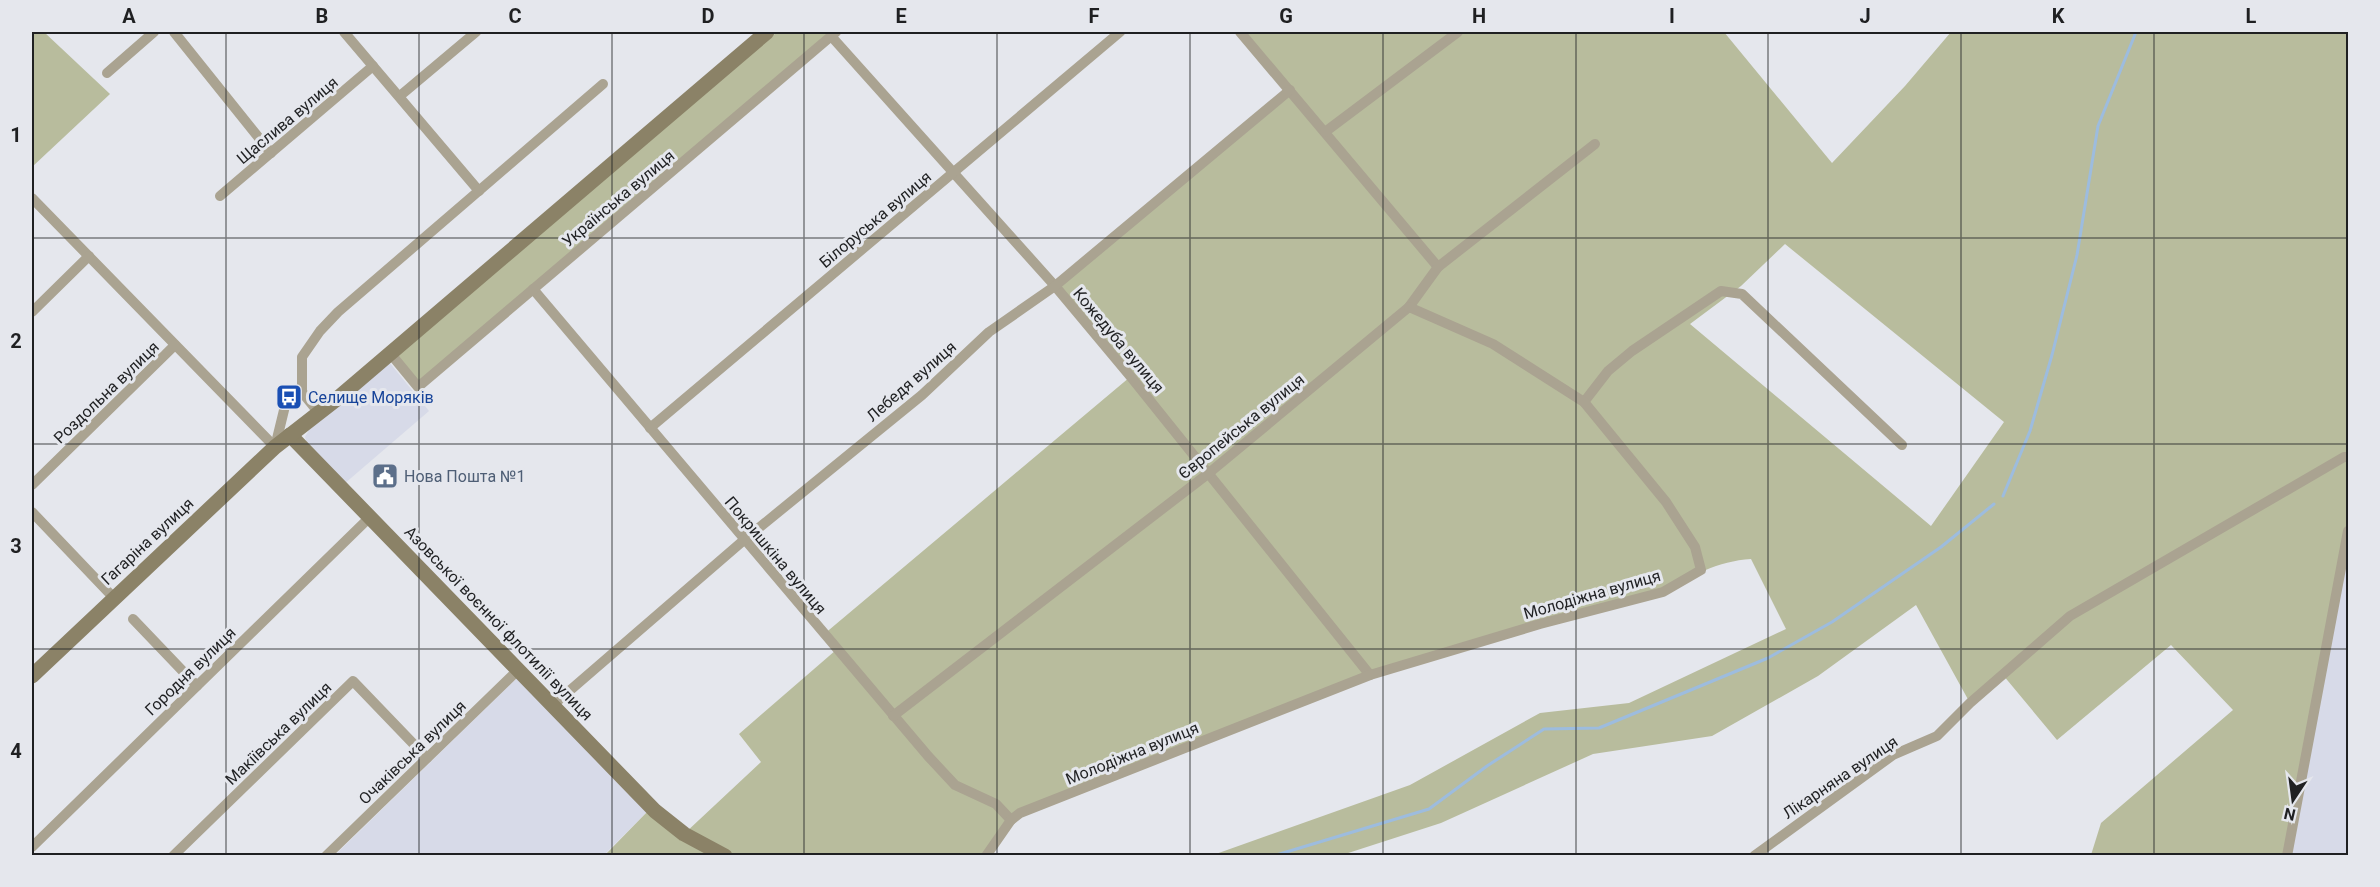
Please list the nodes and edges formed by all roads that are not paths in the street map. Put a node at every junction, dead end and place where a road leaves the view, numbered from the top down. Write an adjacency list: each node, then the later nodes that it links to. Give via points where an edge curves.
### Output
1 (154, 32): 11 (street)
2 (174, 32): 17 (street)
3 (344, 32): 10 (street)
4 (476, 32): 14 (street)
5 (767, 32): 29 (street, Гагаріна вулиця)
6 (1120, 32): 18 (street, Білоруська вулиця)
7 (1240, 32): 13 (street)
8 (1458, 32): 15 (street)
9 (834, 34): 18 (street, Кожедуба вулиця); 25 (street, Українська вулиця)
10 (373, 66): 17 (street, Щаслива вулиця); 19 (street)
11 (107, 73)
12 (603, 84): 19 (street)
13 (1290, 90): 15 (street); 24 (street, Лебедя вулиця)
14 (401, 95)
15 (1325, 132): 23 (street)
16 (1595, 144): 23 (street, Європейська вулиця)
17 (271, 153): 20 (street, Щаслива вулиця)
18 (953, 172): 24 (street, Кожедуба вулиця); 33 (street, Білоруська вулиця)
19 (478, 191): 30 (street, via 320,331 302,357)
20 (220, 196)
21 (32, 198): 22 (street)
22 (89, 256): 27 (street); 28 (street)
23 (1438, 267): 26 (street, Європейська вулиця)
24 (1055, 286): 38 (street, Кожедуба вулиця); 43 (street, Лебедя вулиця, via 989,332 922,395)
25 (533, 290): 29 (street, Українська вулиця, via 418,387); 33 (street, Покришкіна вулиця)
26 (1409, 307): 31 (street, via 1493,345); 38 (street, Європейська вулиця)
27 (32, 312)
28 (175, 345): 36 (street); 39 (street, Роздольна вулиця)
29 (390, 354): 32 (street, Гагаріна вулиця)
30 (302, 392): 32 (street); 36 (street, via 285,406)
31 (1584, 402): 35 (street, via 1608,371 1632,351 1722,291 1742,294); 47 (street, Молодіжна вулиця, via 1666,502 1695,547 1701,570 1663,592)
32 (319, 413): 34 (street, Гагаріна вулиця)
33 (650, 429): 43 (street, Покришкіна вулиця)
34 (290, 435): 36 (street, Гагаріна вулиця); 41 (street, Азовської воєнної флотилії вулиця)
35 (1902, 445)
36 (275, 447): 44 (street, Гагаріна вулиця)
37 (2349, 457): 59 (street, Лікарняна вулиця, via 2070,616 1937,735 1893,755)
38 (1209, 473): 47 (street, Кожедуба вулиця); 51 (street, Європейська вулиця)
39 (32, 485)
40 (32, 512): 44 (street)
41 (370, 517): 46 (street, Азовської воєнної флотилії вулиця); 49 (street, Городня вулиця)
42 (2349, 531): 60 (street)
43 (744, 540): 50 (street, Лебедя вулиця); 51 (street, Покришкіна вулиця)
44 (113, 597): 48 (street, Гагаріна вулиця)
45 (133, 619): 49 (street)
46 (518, 670): 50 (street, Азовської воєнної флотилії вулиця); 52 (street, Очаківська вулиця)
47 (1370, 675): 53 (street, Молодіжна вулиця, via 1020,813)
48 (32, 676)
49 (197, 686): 54 (street, Городня вулиця)
50 (555, 703): 57 (street, Азовської воєнної флотилії вулиця, via 655,811 684,834)
51 (893, 716): 53 (street, Покришкіна вулиця, via 955,785 996,804)
52 (427, 758): 55 (street, Макіївська вулиця, via 353,681); 56 (street, Очаківська вулиця)
53 (1011, 820): 58 (street, Молодіжна вулиця)
54 (32, 847)
55 (172, 855)
56 (326, 855)
57 (725, 855)
58 (986, 855)
59 (1754, 855)
60 (2287, 855)

